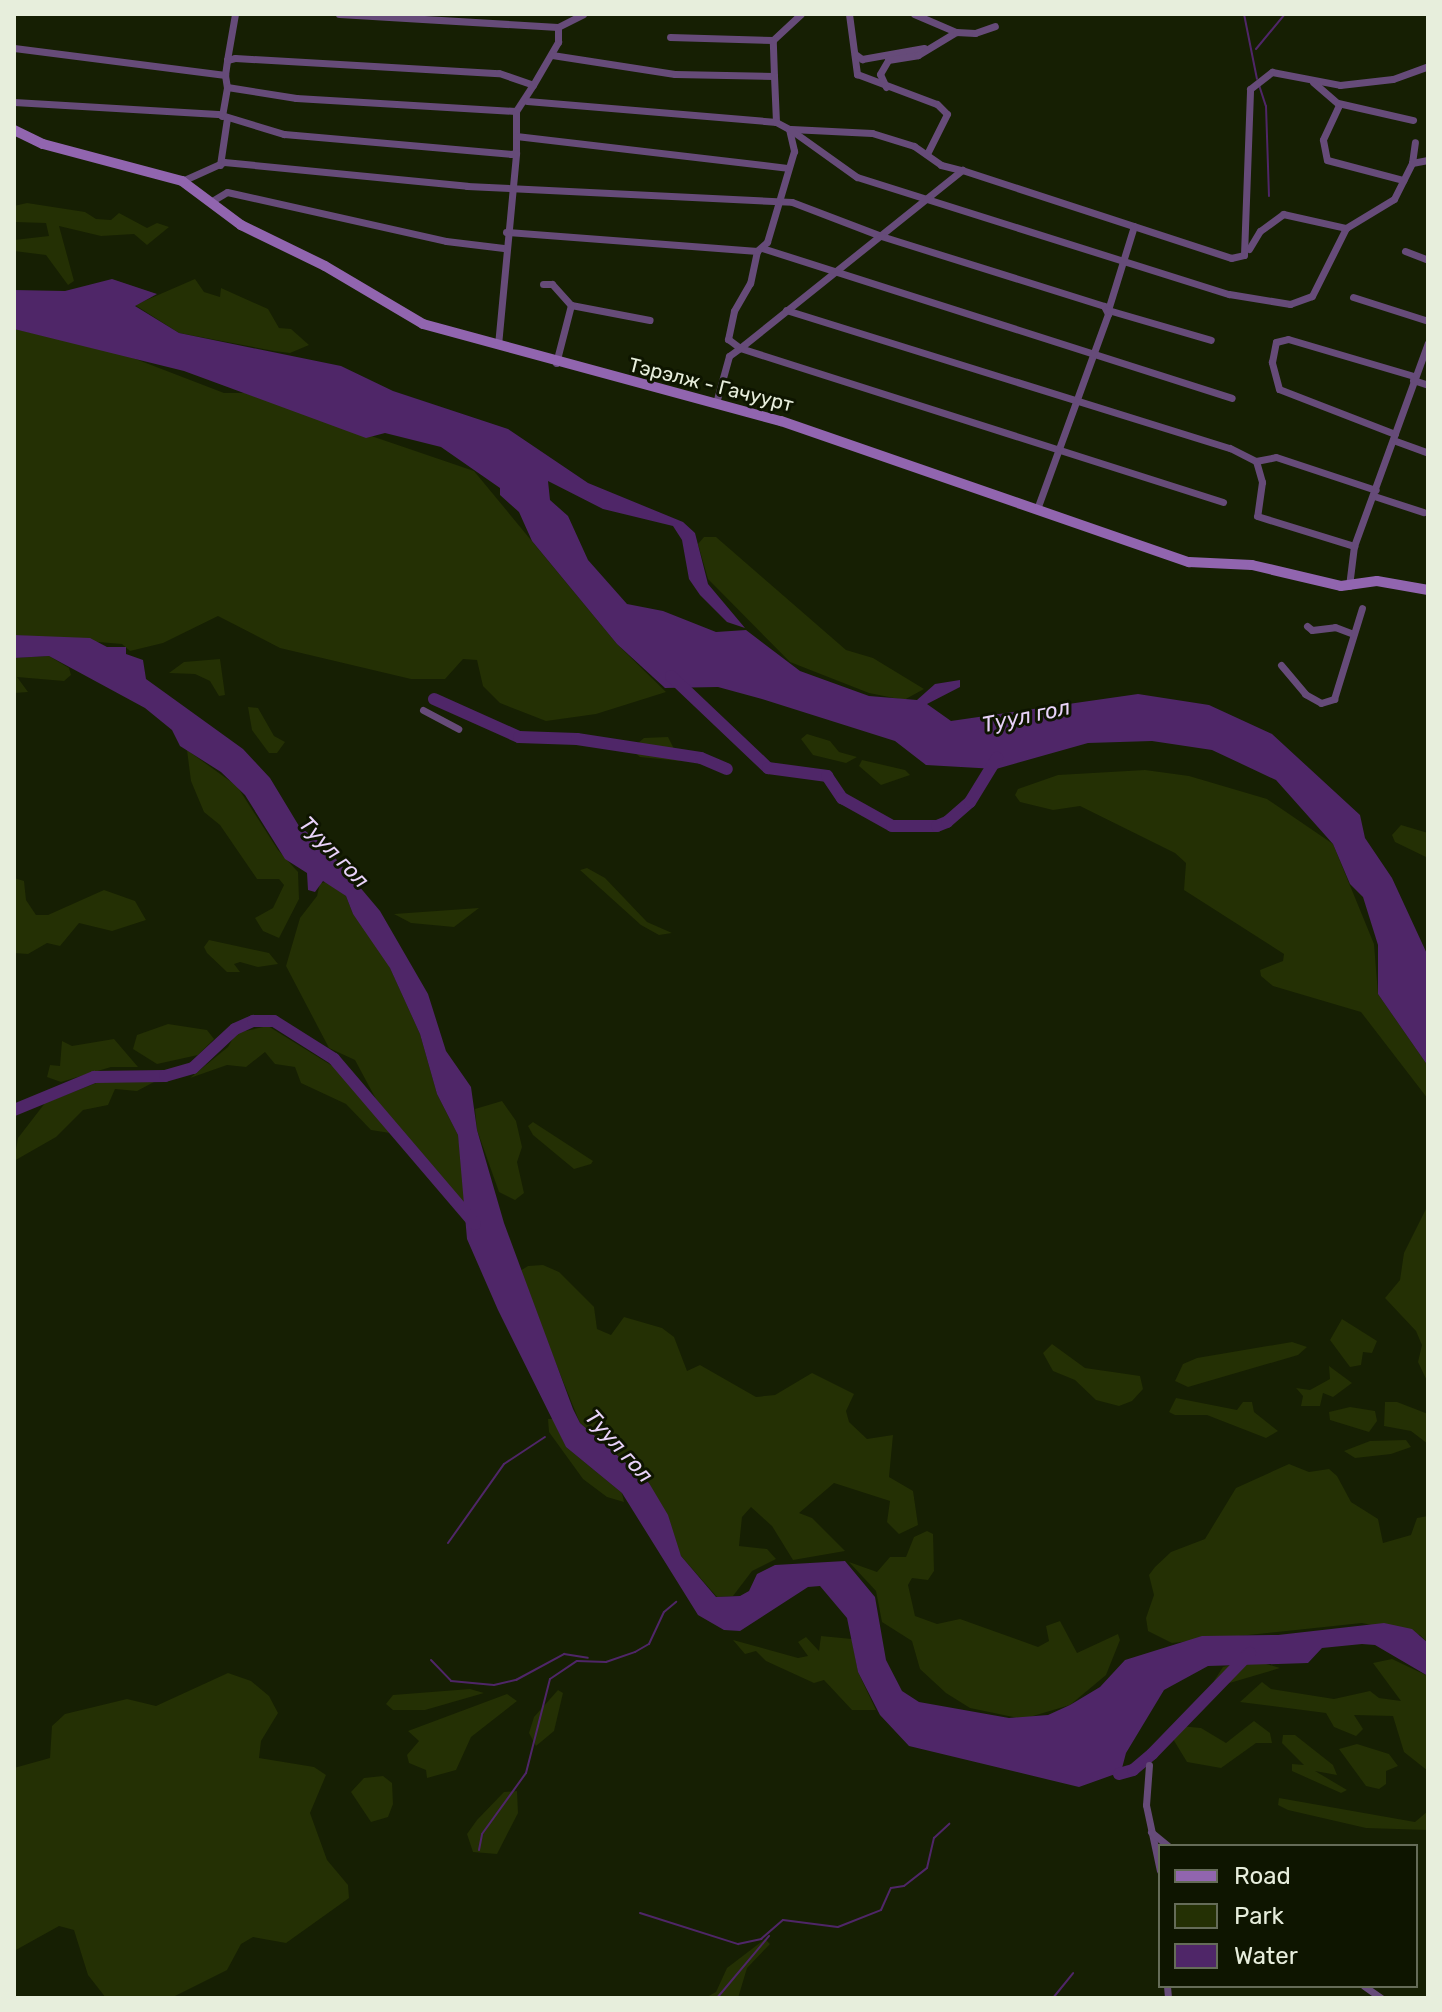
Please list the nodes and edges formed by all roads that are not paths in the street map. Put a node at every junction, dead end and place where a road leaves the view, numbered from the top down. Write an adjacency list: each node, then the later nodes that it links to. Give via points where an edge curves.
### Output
1 (235, 14): 17 (street)
2 (339, 14): 9 (street)
3 (583, 14): 7 (street)
4 (801, 14): 12 (street)
5 (849, 14): 15 (street)
6 (914, 14): 10 (street)
7 (570, 18): 9 (street)
8 (995, 26): 10 (street)
9 (558, 27): 16 (street)
10 (956, 32): 14 (street)
11 (670, 37): 12 (street)
12 (773, 40): 20 (street)
13 (14, 48): 19 (street)
14 (926, 48): 15 (street, via 862,59); 24 (street, via 884,64 880,80)
15 (855, 54): 24 (street, via 857,74)
16 (552, 55): 20 (street, via 654,72); 22 (street)
17 (227, 60): 19 (street); 22 (street, via 499,73)
18 (1428, 66): 21 (street, via 1374,82)
19 (225, 75): 23 (street)
20 (774, 76): 31 (street)
21 (1313, 82): 27 (street); 55 (street, via 1272,72 1250,89)
22 (533, 85): 25 (street)
23 (227, 87): 28 (street, via 310,99); 29 (street)
24 (886, 87): 37 (street, via 945,111 946,120)
25 (527, 101): 28 (street); 31 (street)
26 (14, 102): 29 (street)
27 (1338, 103): 30 (street); 43 (street, via 1323,140 1327,160)
28 (516, 111): 34 (street)
29 (224, 117): 36 (street, via 284,134); 40 (street)
30 (1413, 120)
31 (776, 122): 32 (street)
32 (789, 129): 37 (street, via 872,133); 41 (street, via 794,151); 46 (street, via 857,177)
33 (14, 130): 44 (main road, Тэрэлж - Гачуурт, via 43,144)
34 (516, 136): 36 (street); 41 (street)
35 (1415, 142): 39 (street)
36 (516, 153): 45 (street)
37 (927, 154): 42 (street, via 941,165)
38 (1428, 160): 39 (street)
39 (1412, 163): 43 (street)
40 (220, 165): 44 (street); 45 (street)
41 (787, 168): 47 (street)
42 (962, 170): 46 (street); 49 (street)
43 (1403, 180): 50 (street, via 1394,199)
44 (182, 181): 48 (main road, Тэрэлж - Гачуурт)
45 (512, 187): 47 (street); 51 (street)
46 (928, 199): 52 (street); 57 (street)
47 (779, 200): 52 (street); 54 (street)
48 (212, 201): 53 (street, via 227,192 446,241); 69 (main road, Тэрэлж - Гачуурт, via 241,225 342,275 412,321)
49 (1134, 226): 55 (street, via 1231,258); 57 (street)
50 (1346, 228): 55 (street, via 1283,214 1260,231); 57 (street, via 1312,296 1290,304 1229,294)
51 (506, 232): 53 (street); 54 (street)
52 (881, 236): 59 (street); 64 (street)
53 (504, 248): 69 (street)
54 (760, 249): 59 (street); 70 (street, via 730,328 728,339)
55 (1248, 251)
56 (1405, 251): 58 (street)
57 (1122, 260): 64 (street)
58 (1428, 260)
59 (837, 270): 63 (street); 71 (street)
60 (543, 284): 62 (street, via 552,284)
61 (1353, 297): 66 (street)
62 (571, 305): 65 (street); 72 (street)
63 (786, 310): 70 (street); 76 (street)
64 (1108, 310): 67 (street); 71 (street)
65 (650, 320)
66 (1428, 321)
67 (1211, 340)
68 (1428, 343): 73 (street)
69 (498, 345): 72 (main road, Тэрэлж - Гачуурт)
70 (740, 348): 77 (street, via 729,356); 79 (street)
71 (1094, 354): 75 (street); 76 (street)
72 (556, 363): 77 (main road, Тэрэлж - Гачуурт)
73 (1413, 378): 74 (street); 78 (street); 78 (street, via 1288,339 1276,342 1272,362 1279,389)
74 (1428, 385)
75 (1232, 398)
76 (1075, 400): 79 (street); 81 (street, via 1230,448)
77 (716, 403): 84 (main road, Тэрэлж - Гачуурт)
78 (1394, 437): 80 (street); 82 (street)
79 (1057, 446): 83 (street); 84 (street)
80 (1428, 453)
81 (1256, 461): 82 (street, via 1276,457); 86 (street, via 1262,482 1257,516)
82 (1375, 493): 85 (street); 86 (street)
83 (1223, 502)
84 (1038, 506): 87 (main road, Тэрэлж - Гачуурт, via 1189,562 1252,565)
85 (1423, 512)
86 (1354, 546): 87 (street)
87 (1349, 586): 88 (main road, Тэрэлж - Гачуурт, via 1377,581)
88 (1428, 590)
89 (1362, 608): 91 (street)
90 (1307, 626): 91 (street)
91 (1353, 634): 92 (street, via 1347,670 1329,703 1294,686)
92 (1281, 665)
93 (423, 710): 94 (street)
94 (458, 729)
95 (1149, 1765): 96 (street, via 1144,1784)
96 (1151, 1832): 97 (street); 98 (street)
97 (1166, 1844)
98 (1158, 1862)

